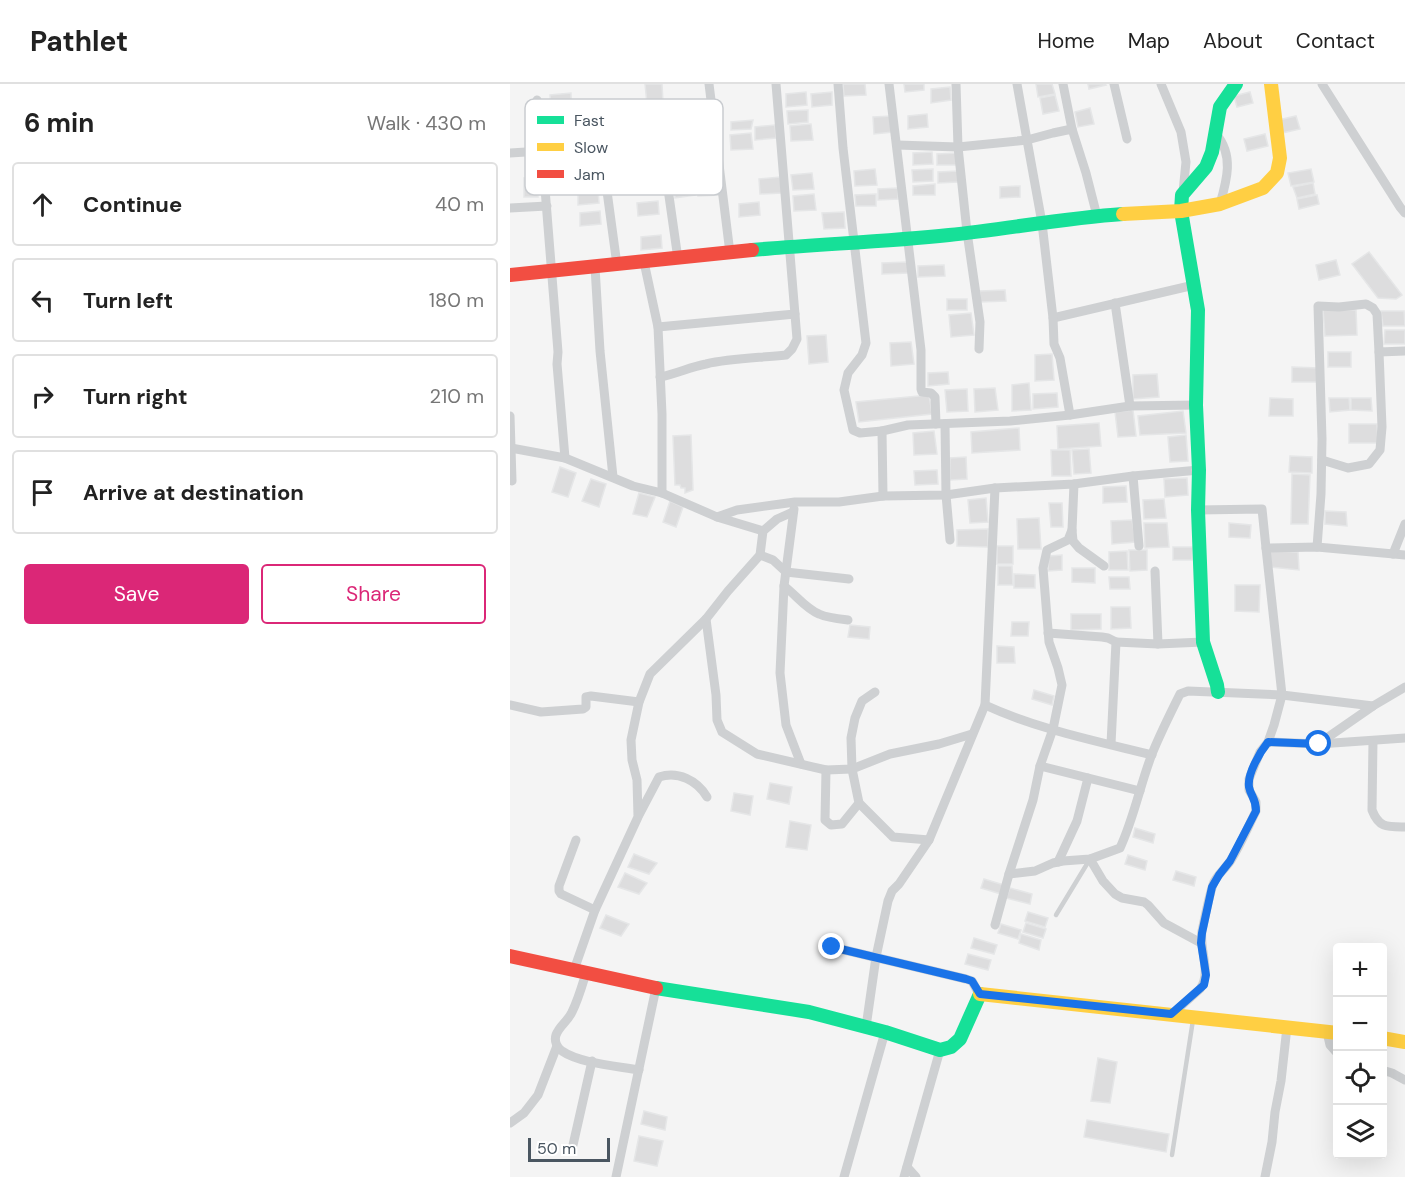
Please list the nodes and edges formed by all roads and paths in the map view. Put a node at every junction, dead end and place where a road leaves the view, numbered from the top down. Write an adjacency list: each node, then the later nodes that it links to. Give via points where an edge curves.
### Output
1 (709, 84): 13 (street)
2 (776, 84): 37 (street)
3 (838, 84): 36 (street)
4 (890, 84): 18 (street)
5 (956, 84): 19 (street)
6 (1017, 84): 17 (street)
7 (1063, 84): 14 (street)
8 (1114, 84): 16 (street)
9 (1236, 84): 15 (street, via 1220,107)
10 (1271, 84): 27 (street, via 1280,158 1277,173 1263,188)
11 (1322, 84): 30 (street)
12 (1163, 85): 26 (street, via 1181,132 1186,162)
13 (711, 99)
14 (1072, 129): 17 (street); 32 (street)
15 (1216, 134): 26 (street, via 1206,167); 27 (street, via 1226,150)
16 (1127, 139)
17 (1027, 140): 19 (street); 33 (street)
18 (897, 145): 19 (street); 35 (street)
19 (958, 147): 34 (street)
20 (525, 152): 21 (street)
21 (510, 153)
22 (546, 195): 28 (street)
23 (608, 195): 41 (street)
24 (669, 195): 39 (street)
25 (722, 195): 38 (street)
26 (1182, 195): 31 (street)
27 (1220, 204): 31 (street)
28 (547, 206): 29 (street); 43 (street)
29 (510, 208)
30 (1403, 209)
31 (1181, 211): 32 (street); 45 (street)
32 (1097, 216): 33 (street)
33 (1042, 223): 34 (street); 48 (street)
34 (968, 232): 35 (street); 50 (street, via 980,322)
35 (909, 238): 36 (street); 58 (street, via 921,350 921,389 935,397)
36 (854, 242): 37 (street); 59 (street, via 866,343 848,374 844,390 853,430)
37 (789, 247): 38 (street); 47 (street)
38 (730, 253): 39 (street)
39 (678, 259): 40 (street)
40 (644, 262): 41 (street); 49 (street)
41 (617, 265): 42 (street)
42 (595, 267): 43 (street); 65 (street)
43 (551, 272): 44 (street); 61 (street)
44 (510, 275)
45 (1194, 285): 46 (street); 54 (street, via 1198,310)
46 (1115, 303): 48 (street); 55 (street)
47 (795, 314): 49 (street); 53 (street, via 796,339 786,355 703,364)
48 (1053, 318): 56 (street, via 1053,344 1060,358)
49 (658, 327): 53 (street)
50 (979, 349)
51 (1405, 351): 52 (street)
52 (1379, 352): 62 (street, via 1380,450 1369,464 1348,468); 62 (street, via 1377,314 1373,308 1366,304 1318,306)
53 (660, 377): 69 (street)
54 (1196, 405): 55 (street); 63 (street)
55 (1130, 406): 56 (street)
56 (1070, 415): 58 (street)
57 (510, 416): 60 (street)
58 (940, 424): 59 (street); 70 (street)
59 (882, 431): 71 (street)
60 (511, 448): 61 (street); 66 (street)
61 (565, 458): 65 (street)
62 (1322, 460): 80 (street)
63 (1200, 470): 64 (street); 73 (street)
64 (1133, 476): 67 (street); 79 (street)
65 (613, 477): 69 (street)
66 (512, 481)
67 (1074, 484): 68 (street); 77 (street)
68 (995, 488): 70 (street); 102 (street)
69 (662, 493): 74 (street)
70 (946, 495): 71 (street); 78 (street)
71 (883, 496): 72 (street)
72 (794, 507): 74 (street, via 737,510); 76 (street); 87 (street)
73 (1198, 510): 81 (street, via 1262,509); 94 (street)
74 (717, 517): 76 (street)
75 (1405, 524): 82 (street)
76 (763, 531): 83 (street)
77 (1072, 531): 85 (street, via 1079,548); 92 (street, via 1068,540 1047,550 1042,568)
78 (950, 540)
79 (1139, 546)
80 (1317, 547): 81 (street); 82 (street)
81 (1266, 548): 99 (street)
82 (1393, 554): 84 (street)
83 (760, 555): 87 (street); 90 (street)
84 (1405, 555)
85 (1104, 566)
86 (1155, 571): 95 (street)
87 (786, 572): 88 (street); 89 (street)
88 (849, 579)
89 (784, 586): 91 (street, via 817,614); 112 (street, via 780,673 786,725)
90 (706, 619): 100 (street, via 650,674); 112 (street, via 717,720 722,732 757,754)
91 (848, 620)
92 (1048, 633): 93 (street, via 1102,637); 104 (street, via 1062,685)
93 (1116, 642): 95 (street); 109 (street)
94 (1203, 642): 95 (street); 98 (street)
95 (1158, 644)
96 (1405, 687): 103 (street)
97 (875, 692): 114 (street, via 862,701 855,718)
98 (1218, 692): 99 (street); 111 (street, via 1180,694)
99 (1282, 695): 103 (street); 108 (street)
100 (639, 702): 101 (street, via 591,696 586,698 583,709 541,712); 120 (street, via 631,740 638,780)
101 (510, 705)
102 (984, 705): 104 (street); 105 (street)
103 (1373, 706): 110 (street)
104 (1053, 729): 109 (street); 113 (street)
105 (972, 734): 114 (street, via 890,754); 123 (street)
106 (1405, 738): 107 (street)
107 (1373, 741): 110 (street); 121 (street, via 1372,810 1383,825)
108 (1268, 742): 110 (street); 130 (street, via 1249,779 1256,811 1230,861 1215,880)
109 (1111, 744): 111 (street)
110 (1319, 744)
111 (1152, 755): 117 (street)
112 (801, 764): 115 (street)
113 (1040, 766): 116 (street); 126 (street)
114 (852, 769): 115 (street); 119 (street)
115 (826, 770): 119 (street, via 825,820 831,825 842,824)
116 (1088, 778): 117 (street); 125 (street, via 1077,821)
117 (1140, 791): 124 (street, via 1120,848)
118 (707, 797): 120 (street, via 695,782 679,776 659,777)
119 (859, 803): 123 (street, via 892,837)
120 (638, 817): 127 (street)
121 (1405, 827)
122 (576, 840): 127 (street, via 559,891)
123 (929, 840): 133 (street, via 892,891)
124 (1090, 859): 125 (street); 128 (lane); 130 (street, via 1115,894 1144,902 1161,921)
125 (1058, 862): 126 (street, via 1027,873)
126 (1009, 874): 129 (street)
127 (595, 910): 134 (street)
128 (1056, 915)
129 (995, 925)
130 (1201, 943): 137 (street, via 1204,985)
131 (832, 947): 133 (street)
132 (510, 956): 134 (street)
133 (876, 957): 136 (street, via 972,981); 139 (street)
134 (580, 971): 135 (street); 145 (street, via 573,1011 556,1035)
135 (656, 988): 139 (street, via 809,1012); 149 (street)
136 (980, 994): 137 (street); 146 (street, via 956,1045)
137 (1171, 1014): 138 (street)
138 (1194, 1017): 140 (street); 154 (lane)
139 (866, 1027): 141 (street)
140 (1287, 1027): 142 (street); 160 (street)
141 (885, 1032): 146 (street); 157 (street)
142 (1332, 1032): 147 (street, via 1330,1045)
143 (1387, 1039): 144 (street)
144 (1405, 1042)
145 (557, 1046): 148 (street, via 575,1058); 152 (street, via 538,1095)
146 (940, 1050): 155 (street)
147 (1335, 1051)
148 (592, 1061): 149 (street); 153 (street)
149 (639, 1070): 156 (street)
150 (1387, 1071): 151 (street)
151 (1405, 1080)
152 (510, 1123)
153 (573, 1145)
154 (1172, 1155)
155 (907, 1167): 158 (street); 159 (street)
156 (616, 1177)
157 (844, 1177)
158 (904, 1177)
159 (916, 1177)
160 (1265, 1177)

